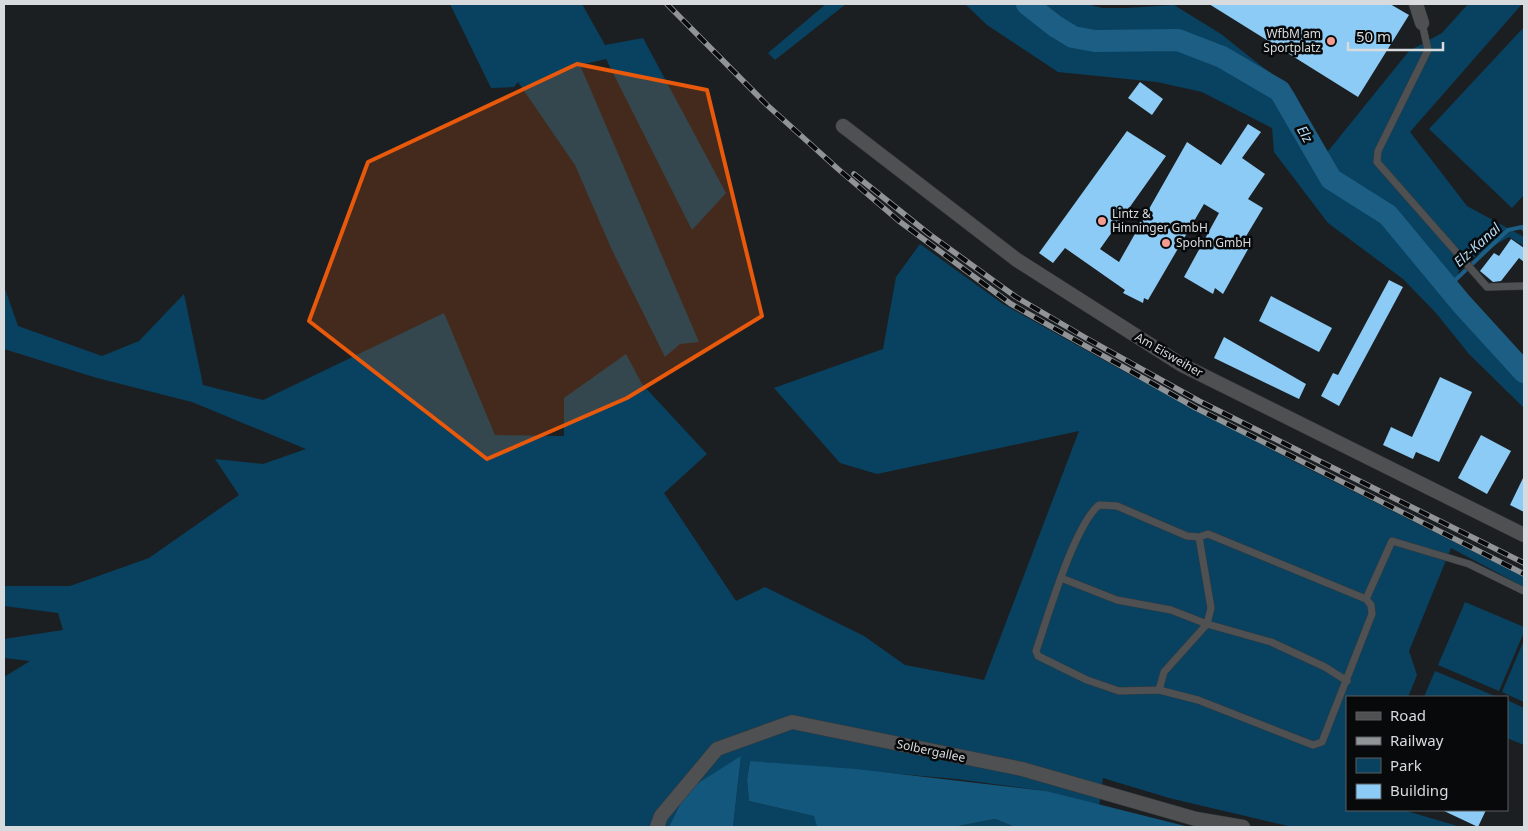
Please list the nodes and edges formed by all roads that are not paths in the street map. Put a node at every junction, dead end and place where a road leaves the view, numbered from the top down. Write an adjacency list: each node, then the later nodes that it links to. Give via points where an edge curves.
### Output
1 (1416, 4): 2 (street)
2 (1422, 23): 4 (lane, via 1428,50 1378,151 1377,162 1487,287)
3 (842, 126): 5 (street, Am Eisweiher, via 1017,260 1182,365)
4 (1524, 286)
5 (1524, 535)
6 (1199, 537): 7 (lane, via 1187,536 1117,506 1099,504 1089,513); 9 (lane, via 1208,534); 10 (lane, via 1211,608)
7 (1061, 578): 10 (lane, via 1117,600 1171,610); 12 (lane, via 1036,651 1038,656 1087,680 1119,690)
8 (1524, 591): 9 (lane, via 1469,564 1392,541)
9 (1366, 599): 11 (lane, via 1372,614)
10 (1207, 624): 11 (lane, via 1270,642 1325,667); 12 (lane, via 1164,672)
11 (1347, 681): 12 (lane, via 1322,742 1313,745 1198,700)
12 (1159, 690)
13 (656, 827): 14 (street, Solbergallee, via 661,816 717,748 792,722 1022,769 1196,819)
14 (1243, 827)

